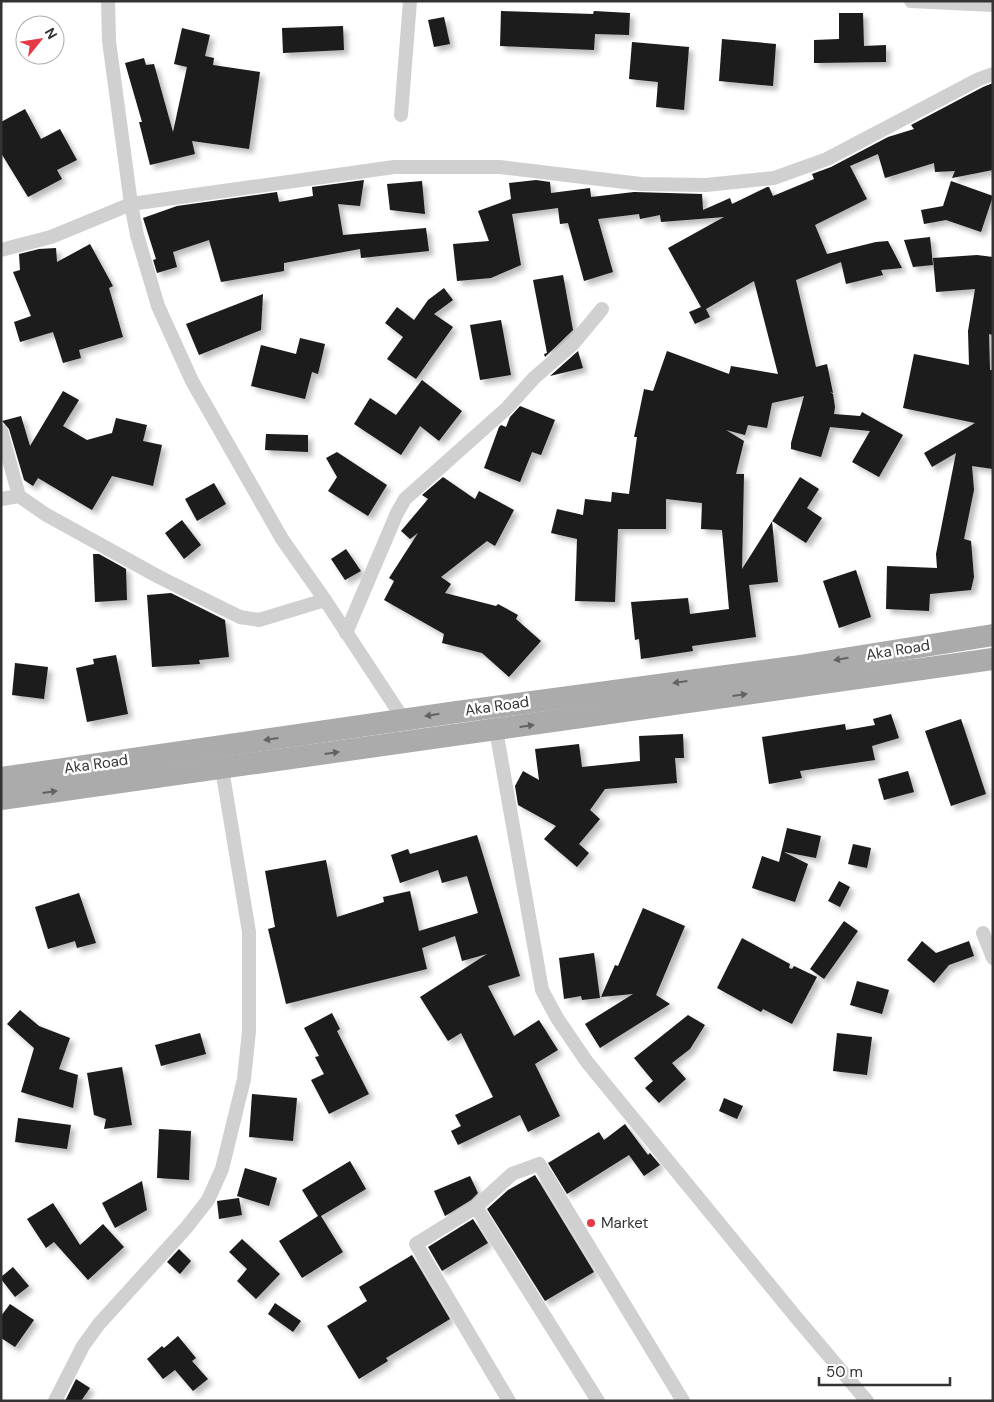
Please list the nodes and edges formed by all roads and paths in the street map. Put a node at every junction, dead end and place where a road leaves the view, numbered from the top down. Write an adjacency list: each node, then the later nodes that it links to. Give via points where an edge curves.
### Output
1 (108, 1): 7 (street, via 109,41)
2 (410, 1): 6 (street)
3 (911, 1): 4 (street)
4 (993, 5)
5 (993, 74): 7 (street, via 827,159 774,178 706,185 641,184 500,167 394,167)
6 (402, 115)
7 (132, 204): 8 (street, via 51,237); 13 (street, via 137,235 158,306 192,381 282,539)
8 (1, 250)
9 (602, 309): 14 (street, via 573,344 534,378 506,409 405,499)
10 (1, 431): 11 (street)
11 (19, 496): 12 (street); 13 (street, via 159,577 240,617 260,620)
12 (1, 499)
13 (325, 600): 14 (street)
14 (346, 633): 17 (street)
15 (993, 635): 17 (main road, Aka Road, one-way to 17, via 793,667)
16 (993, 659): 18 (main road, Aka Road, one-way to 16)
17 (404, 720): 20 (main road, Aka Road, one-way to 20)
18 (496, 730): 19 (main road, Aka Road, one-way to 18); 29 (street, via 542,990 557,1018 587,1062)
19 (222, 768): 21 (main road, Aka Road, one-way to 19); 25 (street, via 249,932 249,1031 244,1079 222,1169 208,1200 83,1346)
20 (1, 778)
21 (1, 799)
22 (983, 932): 23 (street)
23 (993, 958)
24 (476, 1207): 26 (street, via 416,1244); 27 (street); 28 (street, via 512,1174 539,1164)
25 (54, 1401)
26 (510, 1401)
27 (598, 1401)
28 (683, 1401)
29 (867, 1401)

